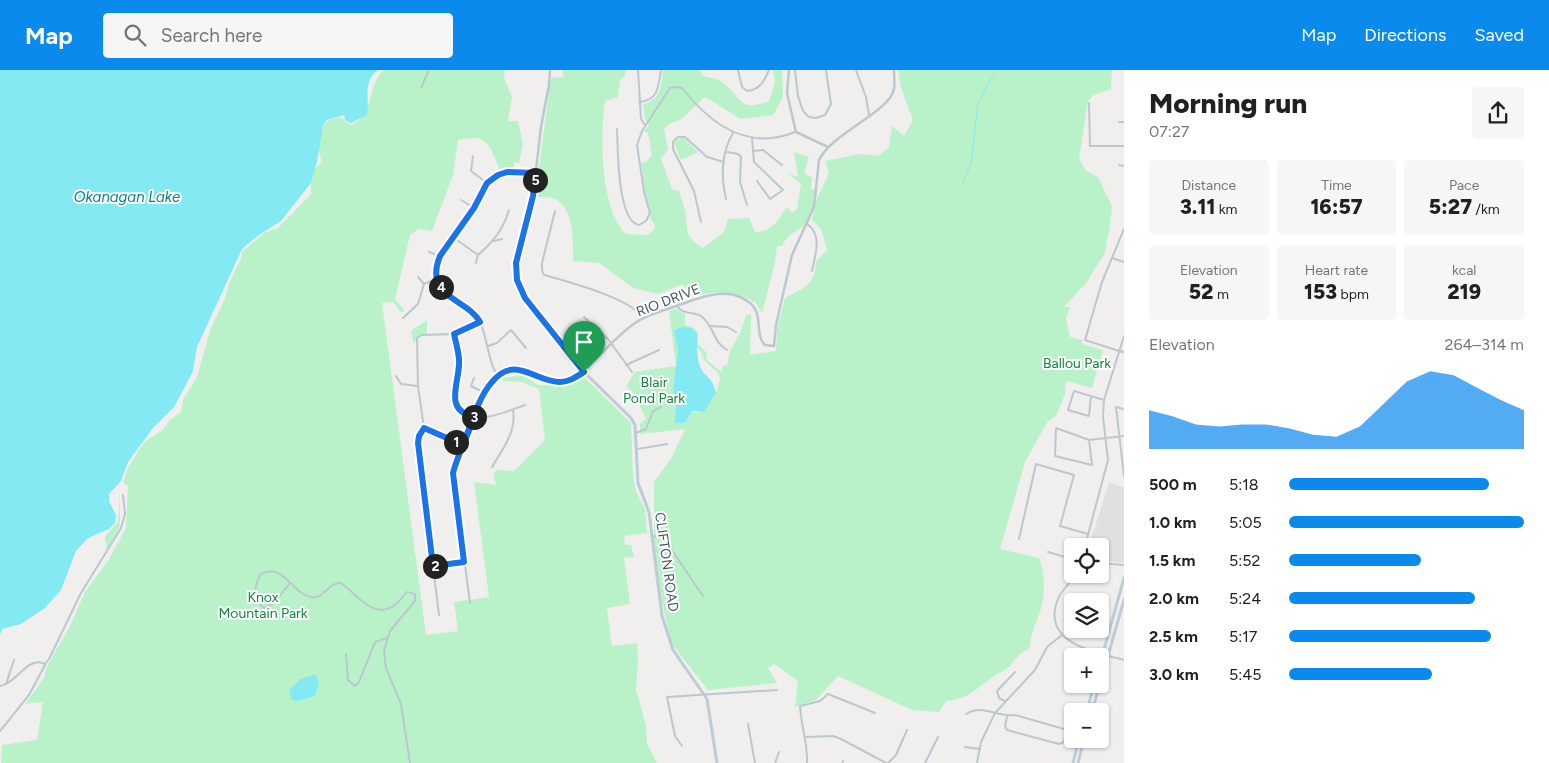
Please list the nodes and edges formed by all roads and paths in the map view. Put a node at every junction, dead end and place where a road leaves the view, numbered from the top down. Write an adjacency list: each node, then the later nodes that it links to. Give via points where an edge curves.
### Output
1 (429, 70): 12 (street)
2 (550, 70): 32 (street, CLIFTON ROAD)
3 (638, 70): 13 (street)
4 (661, 70): 13 (street, via 656,95)
5 (738, 70): 6 (street, via 742,87 747,91 758,87)
6 (769, 70)
7 (789, 70): 20 (street, via 787,93)
8 (795, 70): 9 (street, via 800,105 809,117 816,118 825,115 831,104)
9 (826, 70)
10 (856, 70): 15 (street)
11 (894, 70): 15 (street, via 891,98)
12 (421, 88)
13 (639, 102): 18 (street, via 641,120)
14 (1090, 103): 23 (street, via 1090,146)
15 (869, 115): 24 (street)
16 (1119, 122): 17 (street)
17 (1124, 122)
18 (645, 124): 19 (street, via 637,151 650,213 639,225 627,216 620,181); 21 (street, via 668,91 679,87 709,117)
19 (618, 129)
20 (796, 132): 22 (street); 24 (street)
21 (734, 133): 22 (street); 26 (street)
22 (752, 138): 25 (street)
23 (1124, 146)
24 (828, 148): 42 (street, via 819,160 814,207)
25 (753, 151): 29 (street, via 763,150); 33 (street, via 754,162 783,190 770,199)
26 (726, 152): 28 (street); 37 (street, via 741,157 740,182)
27 (473, 156): 34 (street, via 471,171)
28 (724, 162): 35 (street, via 722,179); 41 (street, via 707,157 685,137 678,136 673,142 673,149 694,190)
29 (782, 165)
30 (1119, 165): 31 (street)
31 (1124, 166)
32 (536, 173): 34 (street, via 507,172); 74 (street, CLIFTON ROAD, via 516,263 517,280 525,298)
33 (757, 181)
34 (487, 183): 38 (street)
35 (726, 198)
36 (461, 200): 38 (street)
37 (747, 205)
38 (474, 208): 44 (street)
39 (509, 210): 46 (street)
40 (556, 211): 60 (street, via 542,263 544,275 583,286 628,305)
41 (701, 222)
42 (806, 224): 53 (street, via 813,230 817,248); 57 (street, RIO DRIVE, via 792,255 774,348 763,343 758,314 742,298 708,294)
43 (1124, 229): 50 (street)
44 (453, 238): 48 (street); 49 (street)
45 (502, 239): 46 (street)
46 (494, 241): 48 (street)
47 (430, 252): 49 (street)
48 (478, 255): 52 (street)
49 (440, 256): 55 (street)
50 (1111, 258): 51 (street); 71 (street, via 1085,340)
51 (1124, 262)
52 (476, 263)
53 (812, 271)
54 (418, 277): 56 (street)
55 (438, 278): 56 (street); 61 (street, via 445,293 472,311)
56 (424, 284): 59 (street, via 418,304)
57 (677, 306): 60 (street, RIO DRIVE); 62 (street, via 683,312 699,314)
58 (584, 317): 66 (street)
59 (403, 318)
60 (642, 318): 66 (street, RIO DRIVE)
61 (480, 322): 64 (street); 67 (street)
62 (710, 326): 63 (street); 70 (street, via 716,342)
63 (736, 332)
64 (454, 334): 79 (street, via 417,338); 87 (street, via 459,365 454,397 463,412)
65 (1124, 336): 71 (street)
66 (612, 343): 73 (street); 74 (street, RIO DRIVE)
67 (488, 346): 68 (street, via 497,343 511,330); 77 (street, via 493,369)
68 (526, 348)
69 (659, 350): 73 (street)
70 (727, 350)
71 (1119, 351): 72 (street); 82 (street)
72 (1124, 352)
73 (626, 365): 75 (street)
74 (584, 372): 77 (street, via 561,382 520,370); 89 (main road, CLIFTON ROAD, via 631,418)
75 (632, 372)
76 (396, 376): 79 (street, via 401,384)
77 (498, 376): 80 (street)
78 (474, 378): 80 (street, via 471,386)
79 (418, 386): 88 (street)
80 (485, 393): 87 (street)
81 (1091, 396): 81 (street, via 1074,391 1068,410 1089,416); 82 (street)
82 (1104, 400): 91 (street)
83 (525, 405): 85 (street)
84 (661, 407): 89 (street, via 653,411 646,429)
85 (513, 409): 87 (street, via 486,418); 96 (street, via 511,432)
86 (1124, 409): 90 (street, via 1116,407)
87 (475, 417): 94 (street)
88 (424, 428): 94 (street); 108 (street, via 418,443)
89 (636, 433): 95 (main road, CLIFTON ROAD)
90 (1122, 436): 91 (street); 97 (street)
91 (1106, 437): 92 (street); 99 (street, via 1106,471)
92 (1089, 440): 92 (street, via 1056,428 1055,456 1092,466)
93 (667, 444): 95 (street)
94 (463, 445): 105 (street, via 453,473)
95 (637, 449): 100 (main road, CLIFTON ROAD, via 638,483 649,512)
96 (492, 466)
97 (1124, 476)
98 (123, 495): 125 (street, via 125,514 121,528 81,593)
99 (1088, 534): 101 (street, via 1060,526 1074,475 1036,464); 102 (street)
100 (652, 536): 112 (street, via 665,540); 130 (main road, CLIFTON ROAD, via 658,590 669,642)
101 (1018, 538)
102 (1087, 538)
103 (1048, 552): 104 (street)
104 (1064, 557)
105 (464, 562): 108 (street); 114 (street)
106 (1109, 564): 107 (street)
107 (1124, 565)
108 (433, 566): 115 (street)
109 (1124, 578): 119 (main road)
110 (290, 583): 110 (street, via 278,573 261,574 255,586 259,603 265,608 272,605); 117 (street, via 313,597 341,582 363,603 378,609 394,606 407,592 414,593 415,601 396,621)
111 (1069, 583): 116 (street, via 1056,604 1055,617)
112 (704, 596)
113 (1124, 600): 120 (main road)
114 (470, 603)
115 (438, 615)
116 (1062, 634): 118 (street, via 1072,644); 131 (street, via 1047,647 1035,670)
117 (387, 638): 121 (street, via 376,642 355,686 348,680); 147 (street, via 385,662 401,704)
118 (1084, 648)
119 (1104, 648)
120 (1109, 652)
121 (346, 654)
122 (1109, 656): 124 (street)
123 (14, 660): 127 (street)
124 (1124, 660)
125 (45, 664): 127 (street, via 32,663); 137 (street, via 29,695)
126 (1016, 672): 131 (street, via 997,691 999,698)
127 (6, 685): 128 (street)
128 (0, 686)
129 (777, 690): 130 (street)
130 (705, 695): 141 (street, via 667,698 675,736); 148 (main road, CLIFTON ROAD)
131 (1005, 701): 132 (street)
132 (995, 713): 134 (street, via 977,708); 135 (street); 145 (street)
133 (875, 714): 139 (street, via 828,694 820,701 800,706)
134 (966, 714)
135 (1007, 717): 135 (street, via 1015,716 1064,729 1067,733 1064,742 1059,744 1007,730)
136 (748, 724): 149 (street)
137 (0, 730)
138 (907, 730): 152 (street, via 896,755)
139 (806, 737): 151 (street); 152 (street, via 833,736)
140 (938, 738): 153 (street)
141 (682, 746)
142 (965, 747): 145 (street)
143 (1077, 748): 155 (main road)
144 (1082, 748): 156 (main road)
145 (980, 749): 154 (street)
146 (779, 752): 150 (street)
147 (410, 763)
148 (717, 763)
149 (755, 763)
150 (775, 763)
151 (807, 763)
152 (887, 763)
153 (925, 763)
154 (977, 763)
155 (1073, 763)
156 (1078, 763)

